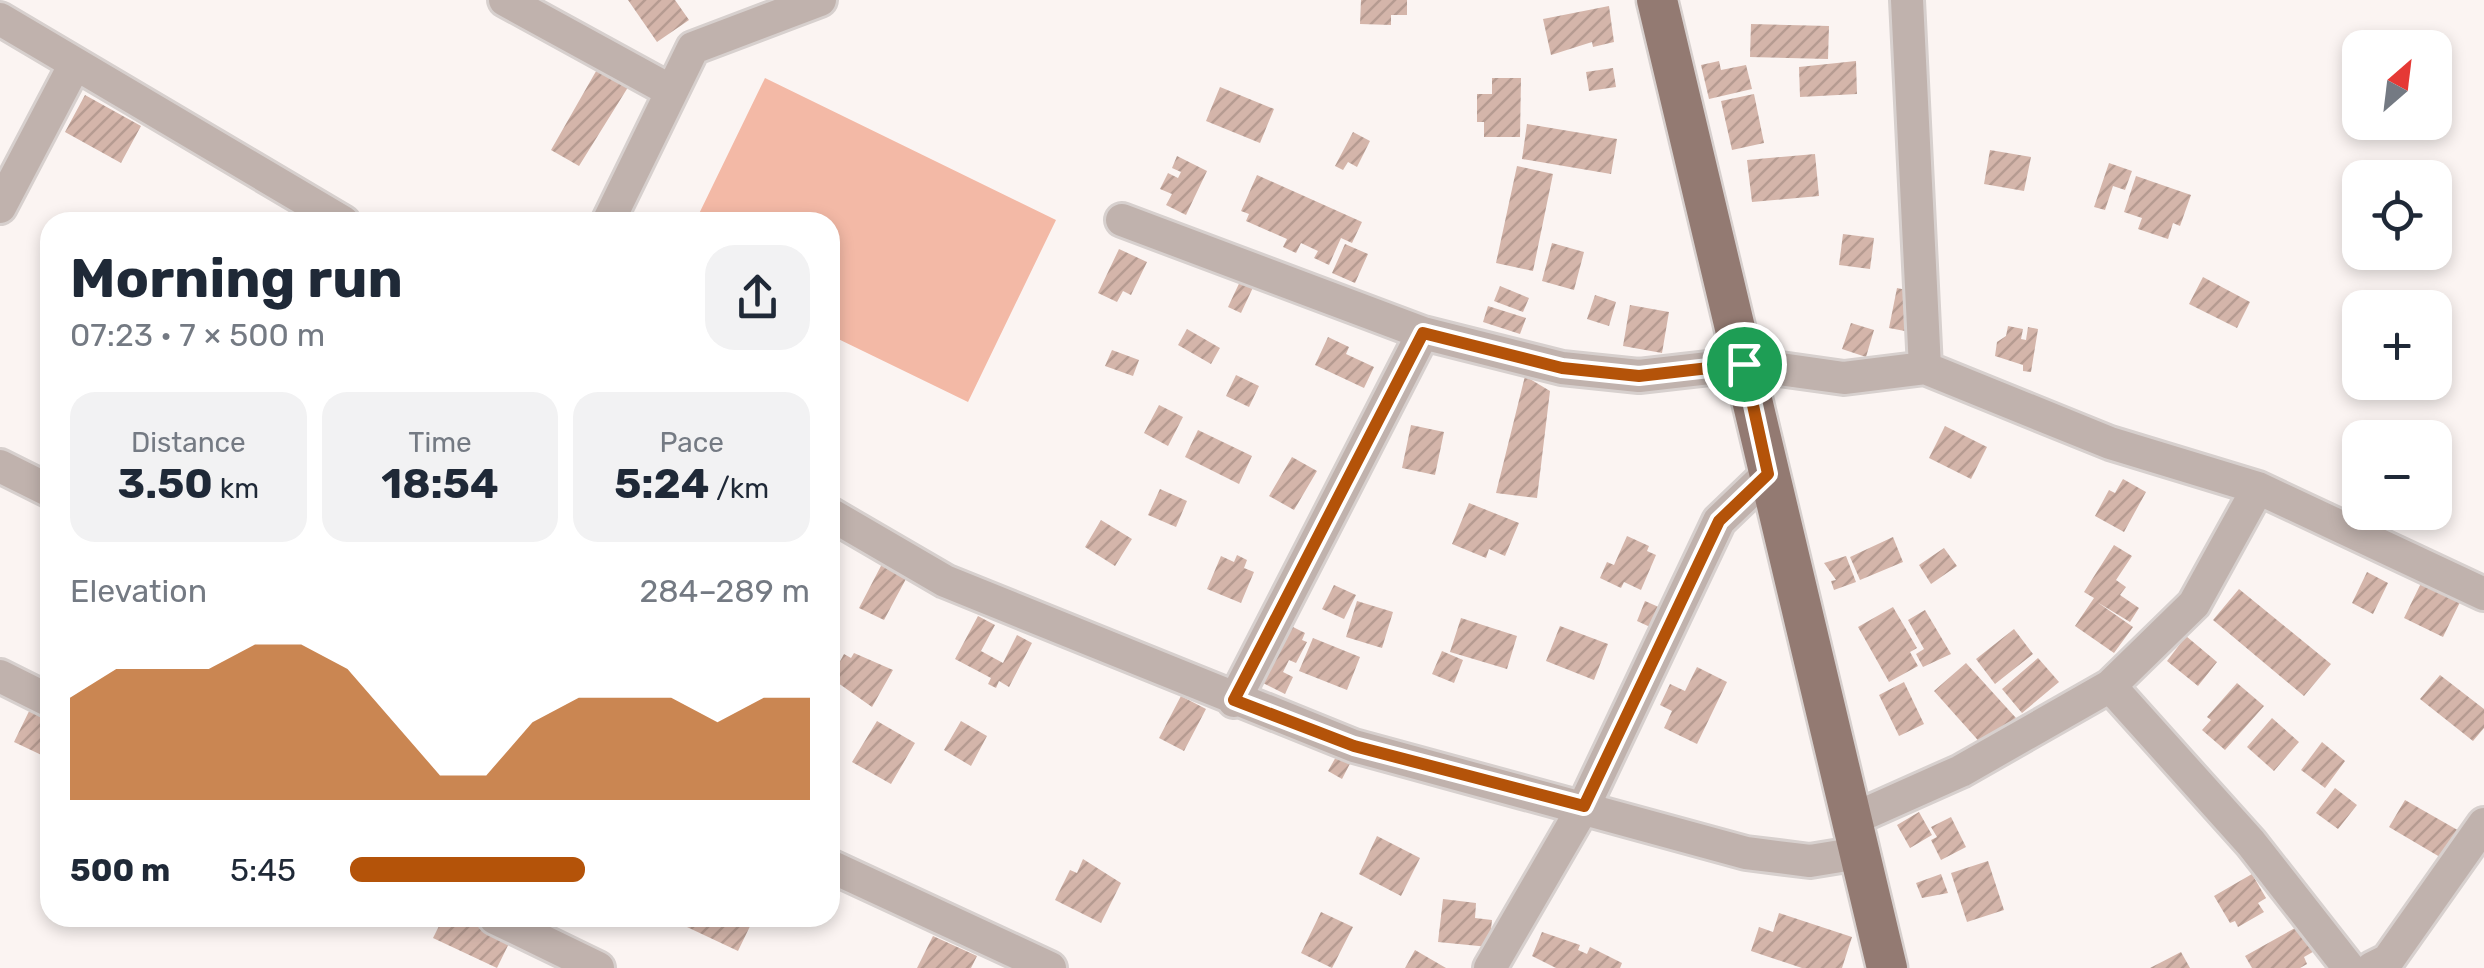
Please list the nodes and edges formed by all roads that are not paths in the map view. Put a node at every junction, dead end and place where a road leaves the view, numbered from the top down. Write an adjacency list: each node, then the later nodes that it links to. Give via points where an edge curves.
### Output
1 (505, 0): 8 (street)
2 (820, 0): 5 (street)
3 (1657, 0): 14 (main road)
4 (1907, 0): 15 (street)
5 (772, 8): 8 (street, via 693,48)
6 (0, 19): 7 (street)
7 (74, 64): 9 (street); 10 (street)
8 (671, 91): 11 (street)
9 (0, 207)
10 (326, 212)
11 (613, 212)
12 (1122, 220): 13 (street)
13 (1423, 333): 14 (street, via 1562,368 1639,376); 25 (street)
14 (1744, 364): 15 (street, via 1844,378); 17 (main road)
15 (1925, 368): 19 (street, via 2110,443)
16 (0, 466): 18 (street)
17 (1768, 474): 26 (street, via 1719,521); 28 (main road)
18 (40, 486)
19 (2258, 488): 21 (street); 23 (street, via 2194,604)
20 (840, 520): 25 (street, via 945,580)
21 (2484, 594)
22 (0, 676): 24 (street)
23 (2110, 686): 28 (street); 35 (street, via 2251,843)
24 (40, 696)
25 (1234, 700): 26 (street, via 1354,746)
26 (1584, 806): 28 (street, via 1746,853 1810,862); 33 (street)
27 (2484, 824): 36 (street, via 2388,960)
28 (1855, 837): 34 (main road)
29 (840, 871): 32 (street)
30 (513, 927): 31 (street)
31 (598, 968)
32 (1050, 968)
33 (1490, 968)
34 (1887, 968)
35 (2349, 968)
36 (2372, 968)

